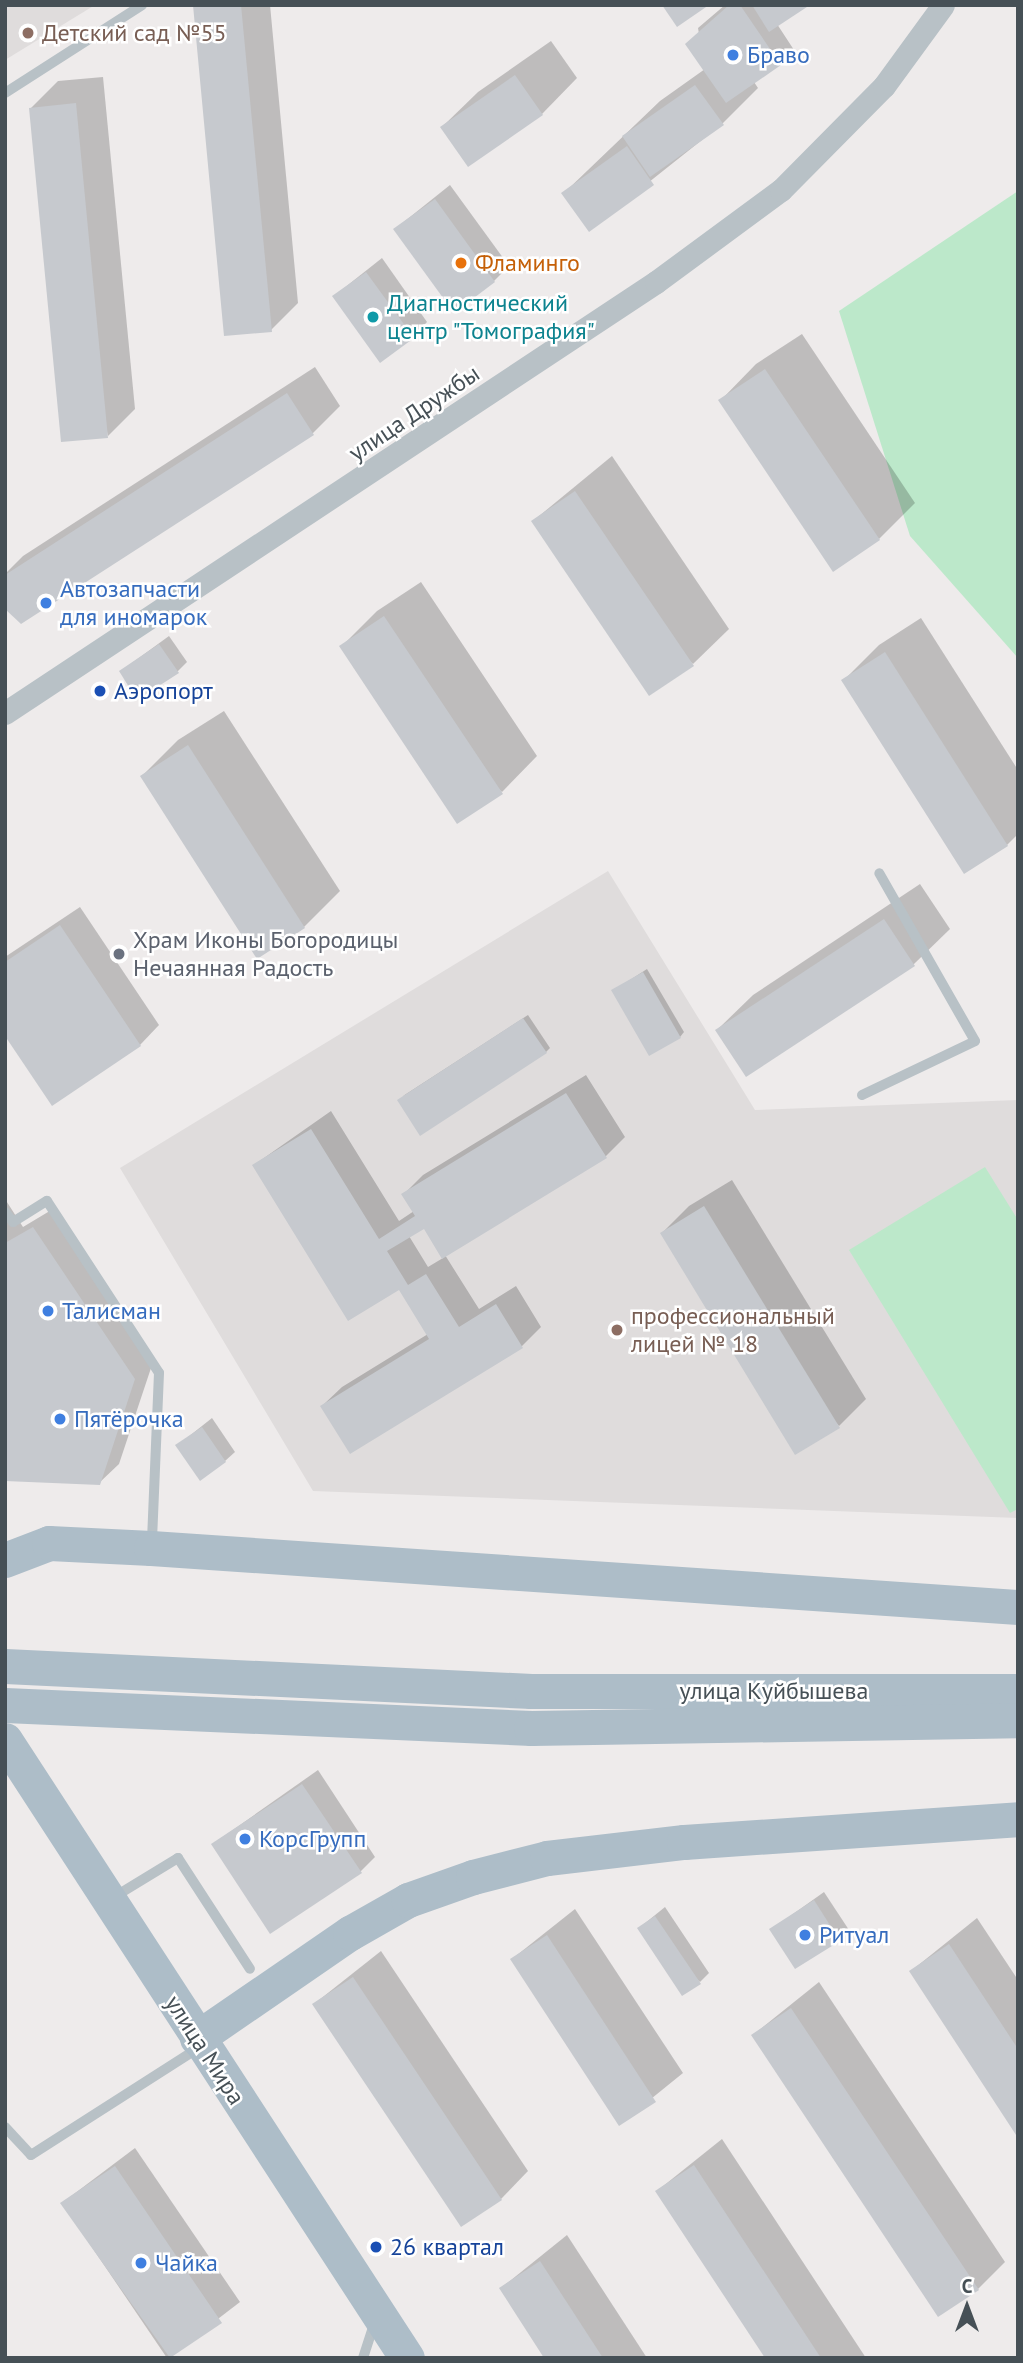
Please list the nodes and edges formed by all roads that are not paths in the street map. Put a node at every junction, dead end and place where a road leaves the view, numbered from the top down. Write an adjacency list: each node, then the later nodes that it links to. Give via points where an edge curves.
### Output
1 (142, 5): 3 (lane)
2 (943, 5): 4 (street, улица Дружбы, via 884,86 781,190 635,296)
3 (5, 93)
4 (5, 713)
5 (879, 873): 6 (lane, via 975,1041)
6 (862, 1095)
7 (5, 1212): 8 (lane, via 13,1222 47,1201 159,1373)
8 (151, 1548): 9 (main road, via 49,1543); 10 (main road)
9 (5, 1560)
10 (1018, 1607)
11 (5, 1666): 12 (main road, улица Куйбышева, via 531,1691)
12 (1018, 1691)
13 (5, 1705): 14 (main road, улица Куйбышева, via 531,1728)
14 (1018, 1720)
15 (5, 1740): 17 (main road, улица Мира)
16 (1018, 1819): 19 (main road, via 684,1842 547,1858 473,1877 408,1900 350,1933)
17 (109, 1901): 18 (lane, via 178,1858); 19 (main road, улица Мира)
18 (250, 1969)
19 (199, 2042): 20 (lane, via 32,2155); 21 (main road, улица Мира)
20 (5, 2127)
21 (378, 2314): 22 (lane); 23 (main road, улица Мира)
22 (363, 2358)
23 (407, 2358)

